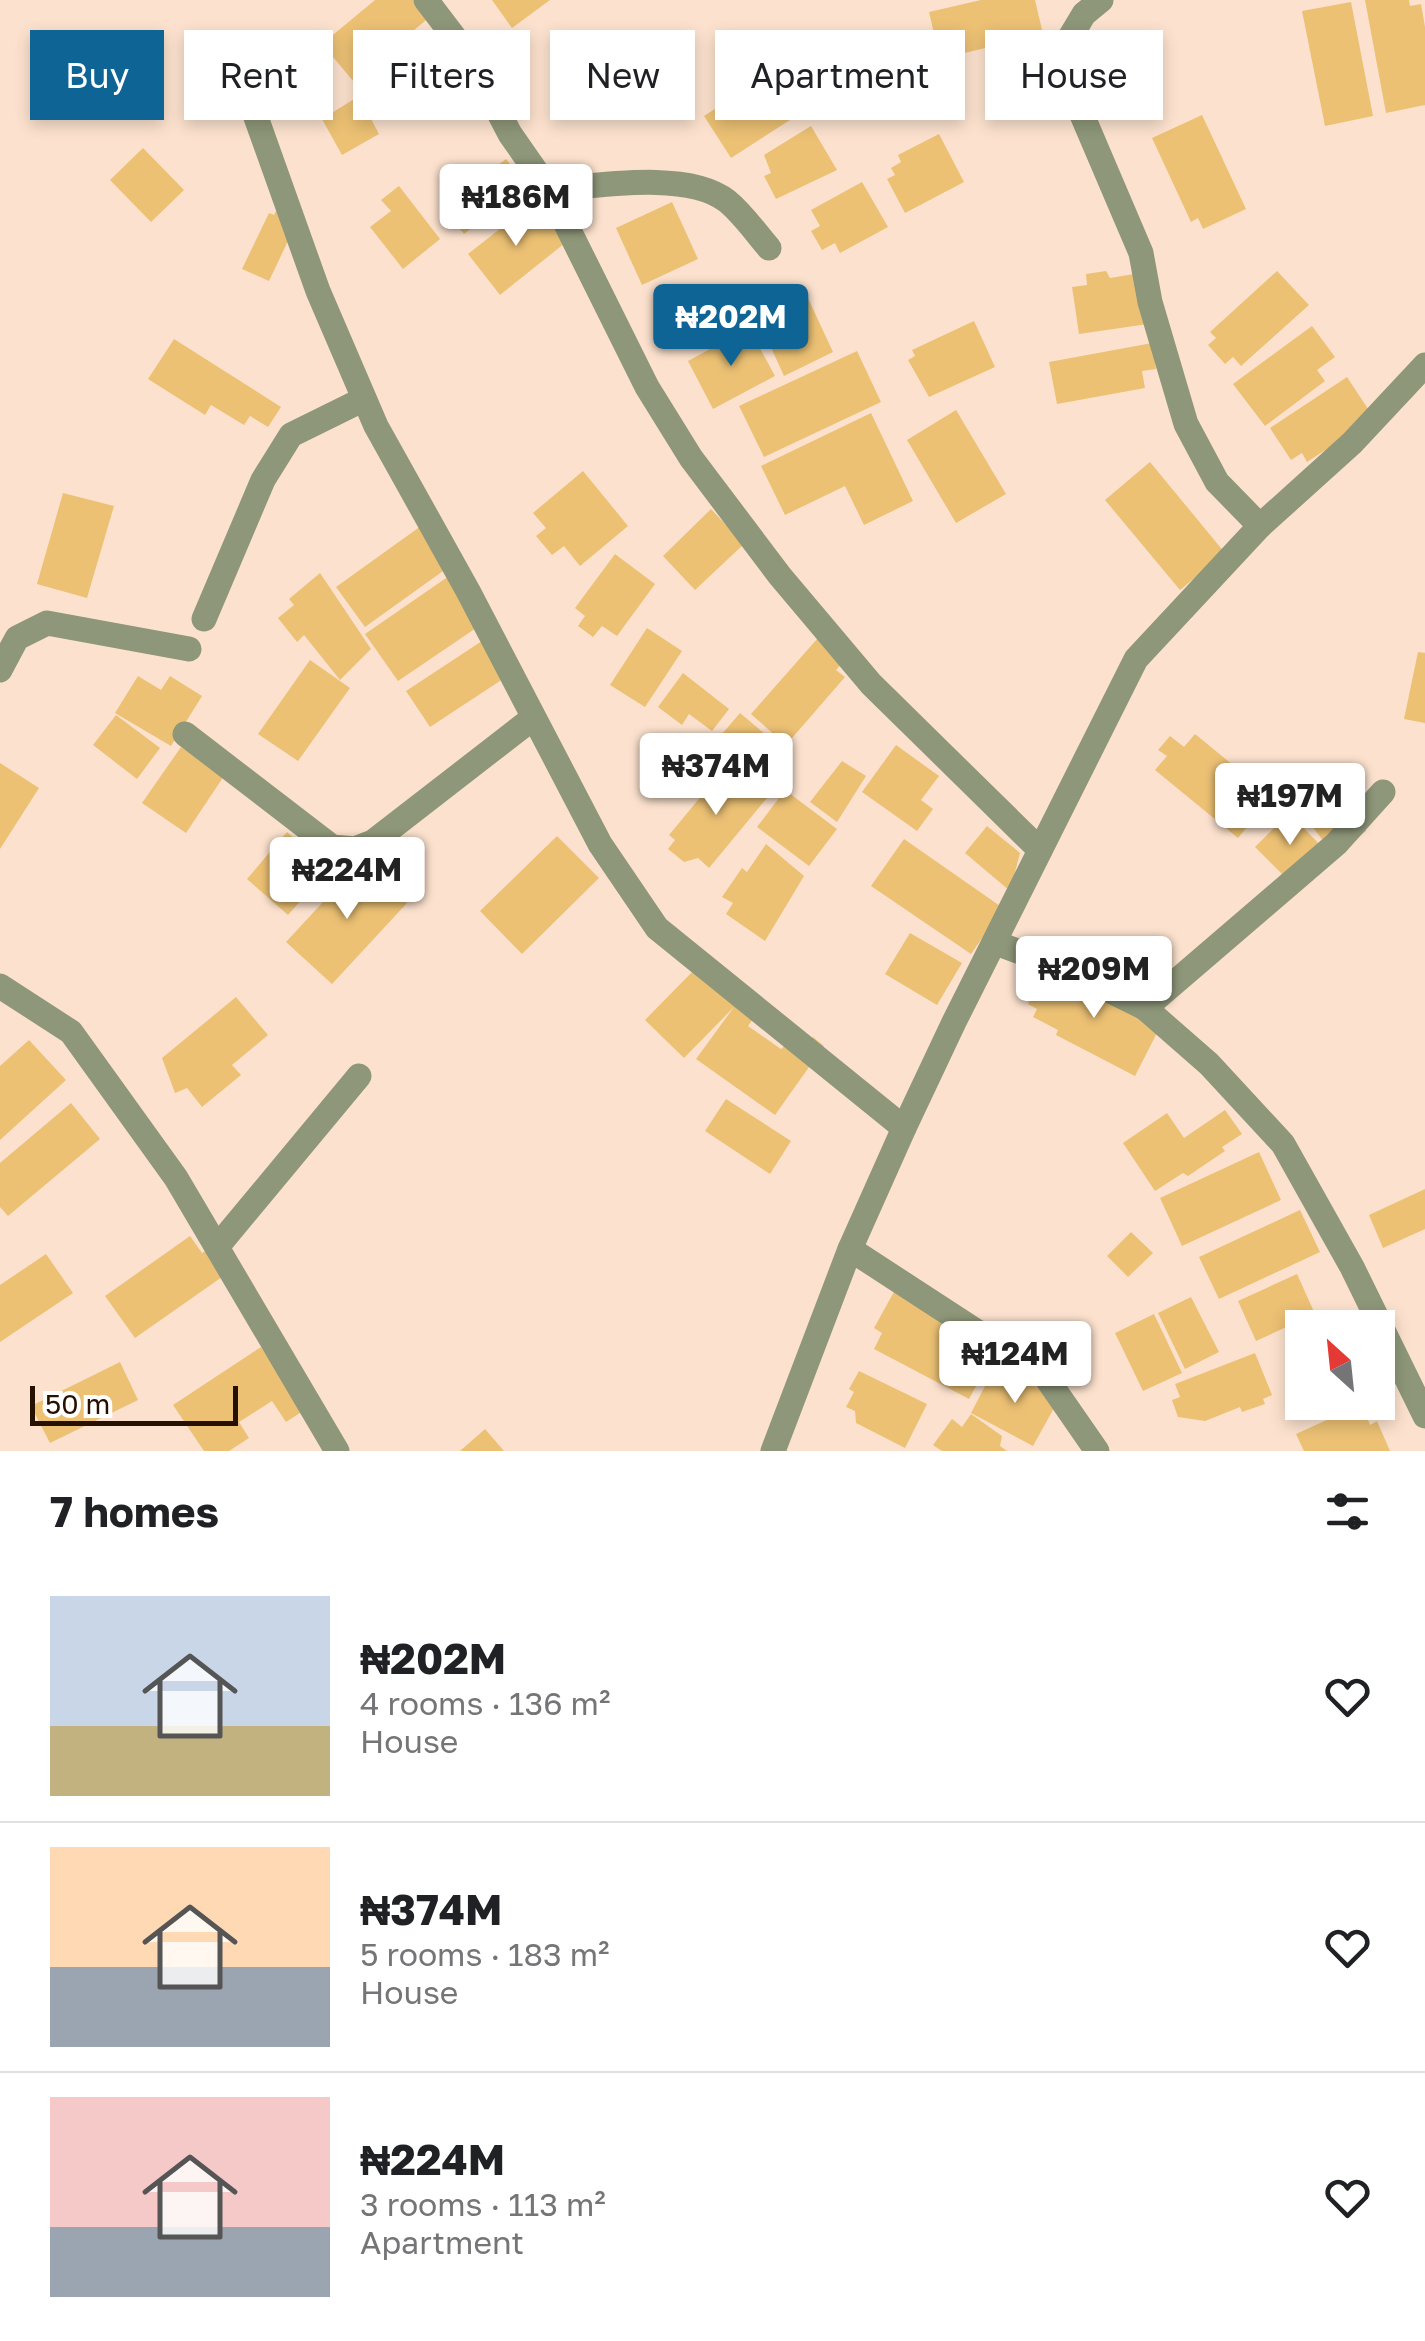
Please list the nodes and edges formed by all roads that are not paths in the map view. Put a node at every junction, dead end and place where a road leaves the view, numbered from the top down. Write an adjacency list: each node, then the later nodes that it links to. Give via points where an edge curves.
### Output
1 (426, 0): 4 (street, via 471,59)
2 (1101, 0): 8 (street, via 1066,44 1077,103 1141,253 1186,424 1217,482)
3 (257, 120): 7 (street)
4 (549, 190): 5 (street, via 659,181 694,188 726,200); 15 (street, via 690,458 871,684)
5 (769, 248)
6 (1425, 365): 8 (street)
7 (364, 399): 9 (street, via 291,435 262,480); 12 (street)
8 (1260, 526): 15 (street, via 1136,659)
9 (204, 619)
10 (189, 650): 11 (street, via 47,623 17,638)
11 (0, 670)
12 (533, 718): 13 (street, via 373,842 355,849 332,847); 20 (street, via 600,844 657,928)
13 (185, 734)
14 (1383, 792): 18 (street, via 1336,844)
15 (1040, 850): 16 (street)
16 (996, 943): 18 (street); 20 (street)
17 (0, 986): 21 (street, via 71,1032)
18 (1145, 1008): 23 (street, via 1209,1064 1283,1144)
19 (359, 1076): 21 (street)
20 (904, 1128): 22 (street)
21 (217, 1247): 24 (street)
22 (850, 1249): 25 (street); 26 (street, via 1045,1376)
23 (1425, 1416)
24 (337, 1451)
25 (773, 1451)
26 (1098, 1451)

